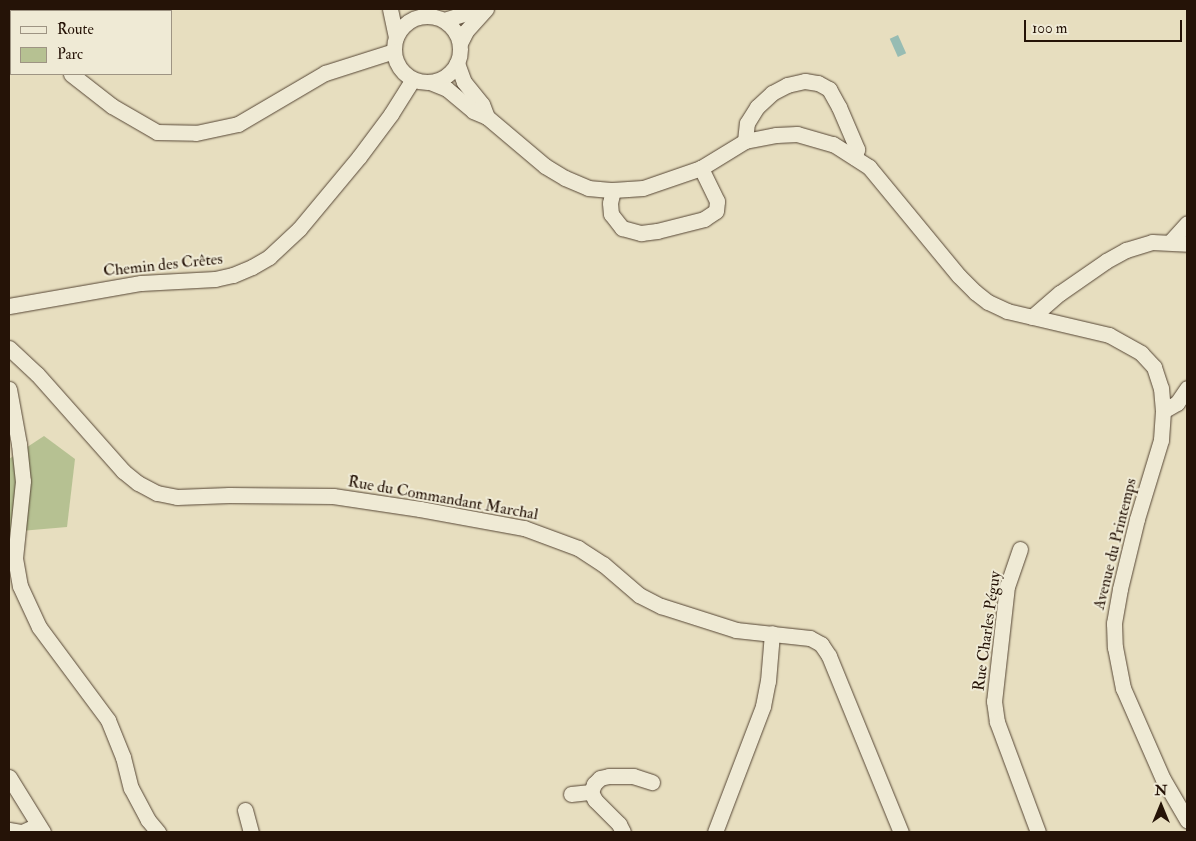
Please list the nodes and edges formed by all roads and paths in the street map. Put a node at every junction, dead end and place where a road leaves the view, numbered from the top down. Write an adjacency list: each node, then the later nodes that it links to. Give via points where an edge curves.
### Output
1 (390, 9): 7 (street)
2 (479, 9): 5 (street)
3 (486, 9): 6 (street, via 466,30)
4 (420, 12): 5 (street); 7 (street, via 408,22)
5 (444, 20): 6 (street, via 455,30)
6 (460, 43): 8 (street)
7 (395, 44): 9 (street, via 325,73 238,124 196,133 157,132 112,106); 10 (street, via 397,62)
8 (457, 63): 11 (street, via 446,76); 12 (street, Avenue du Printemps, via 464,82 482,104)
9 (72, 75)
10 (413, 79): 11 (street); 20 (street, Chemin des Crêtes, via 359,157 299,228 252,268 216,279 141,283)
11 (430, 82): 12 (street, Avenue du Printemps, via 447,89 473,112)
12 (487, 117): 16 (street, Avenue du Printemps, via 545,166 565,178 588,188)
13 (745, 142): 14 (street, Avenue du Printemps, via 798,134 833,144); 14 (street, via 747,123 758,106 787,84 805,80 829,89 857,149); 15 (street, Avenue du Printemps)
14 (855, 158): 21 (street, Avenue du Printemps, via 869,167 975,292 1007,311)
15 (701, 168): 16 (street, Avenue du Printemps, via 643,188); 16 (street, via 717,201 716,210 704,219 657,232 641,233 622,228 611,214)
16 (613, 190)
17 (1187, 223): 18 (street)
18 (1171, 241): 19 (street); 21 (street, via 1143,244 1126,250 1060,293)
19 (1187, 244)
20 (9, 306)
21 (1032, 317): 25 (street, Avenue du Printemps, via 1110,335 1141,353 1154,367 1161,388)
22 (9, 348): 27 (street, Rue du Commandant Marchal, via 37,374 123,471 157,493 177,497 333,496 524,528 578,548 603,564 639,595 661,606 736,630)
23 (1187, 388): 25 (street, via 1177,402)
24 (9, 389): 36 (street, via 23,481 14,558 20,586 39,628 108,720 131,788)
25 (1163, 411): 33 (street, Avenue du Printemps, via 1161,440 1120,589 1114,623 1115,647 1123,688 1163,779)
26 (1020, 549): 41 (street, Rue Charles Péguy, via 1008,586 994,701 997,722)
27 (772, 633): 39 (street, via 763,706); 40 (street, Rue du Commandant Marchal, via 810,638 821,644 829,656)
28 (9, 777): 34 (street)
29 (652, 782): 30 (street, via 633,776 609,776 600,778)
30 (591, 792): 31 (street); 38 (street)
31 (571, 794)
32 (245, 810): 37 (street)
33 (1187, 820)
34 (40, 829): 35 (street)
35 (9, 830)
36 (158, 832)
37 (251, 832)
38 (623, 832)
39 (715, 832)
40 (901, 832)
41 (1038, 832)

